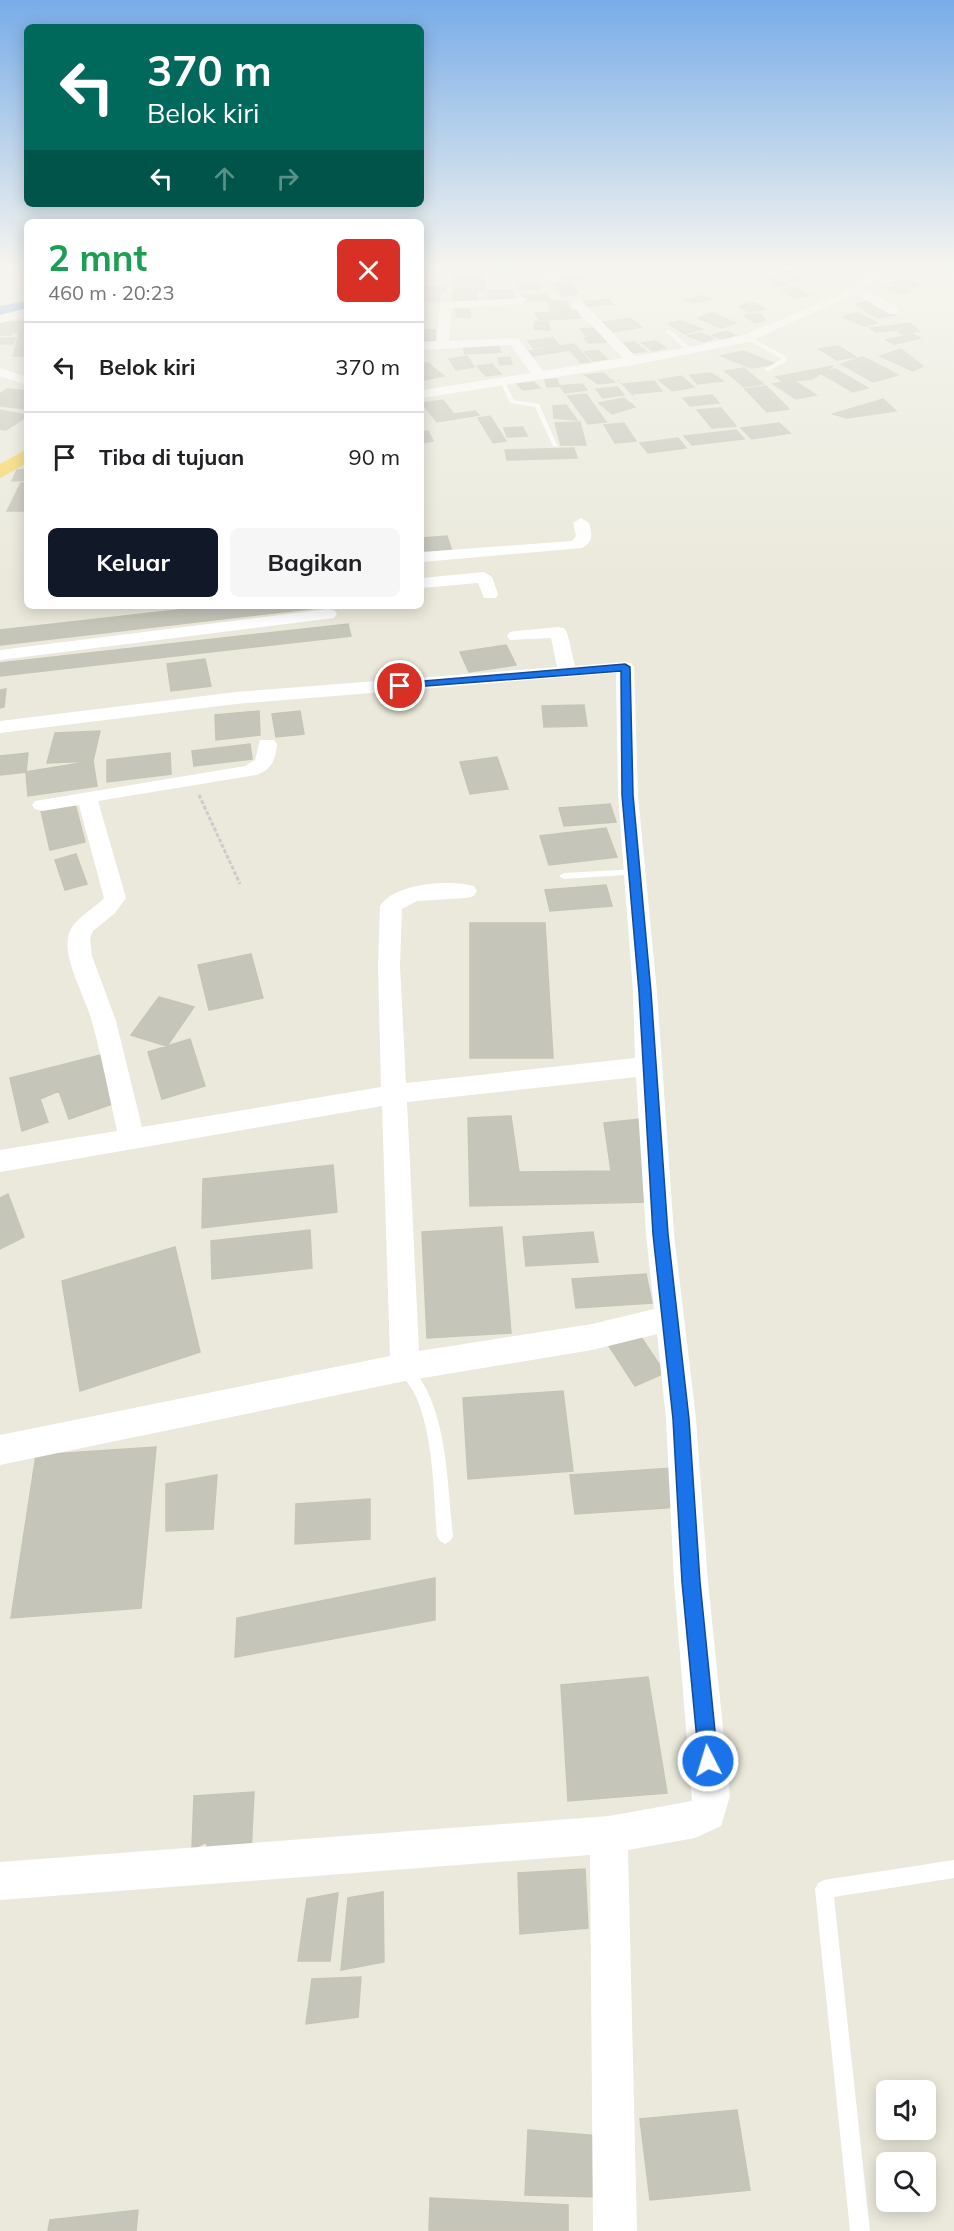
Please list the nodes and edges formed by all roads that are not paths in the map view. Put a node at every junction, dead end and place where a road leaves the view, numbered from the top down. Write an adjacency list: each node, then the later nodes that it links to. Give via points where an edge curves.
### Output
1 (0, 372): 5 (street)
2 (538, 372): 4 (street)
3 (561, 372): 4 (street)
4 (540, 375): 6 (street)
5 (24, 380)
6 (502, 382): 7 (street); 8 (lane, via 512,402 537,405)
7 (424, 394)
8 (556, 446)
9 (24, 453): 11 (highway)
10 (24, 454): 12 (highway)
11 (0, 458)
12 (0, 472)
13 (580, 523): 14 (street, via 584,536 576,545)
14 (424, 556)
15 (424, 584): 16 (street, via 484,577)
16 (490, 594)
17 (328, 614): 19 (street)
18 (516, 636): 20 (street, via 558,632)
19 (0, 655)
20 (567, 672): 21 (street, via 236,698); 25 (street, via 625,667 627,784)
21 (0, 728)
22 (267, 744): 23 (street, via 267,756 260,767)
23 (87, 797): 24 (street); 30 (street, via 115,898 82,930 79,948 104,1021)
24 (42, 805)
25 (636, 872): 26 (lane); 28 (street)
26 (564, 876)
27 (465, 891): 29 (street, via 420,892 402,896 391,906 389,966)
28 (648, 1066): 29 (street); 32 (street)
29 (395, 1094): 30 (street); 33 (street)
30 (132, 1137): 31 (street)
31 (0, 1161)
32 (670, 1318): 33 (street, via 592,1337); 36 (street, via 712,1796 708,1813 695,1819)
33 (405, 1368): 34 (street); 35 (lane, via 426,1405)
34 (0, 1450)
35 (445, 1536)
36 (609, 1835): 38 (street); 39 (street)
37 (954, 1869): 40 (lane, via 824,1889)
38 (0, 1881)
39 (615, 2231)
40 (860, 2231)

